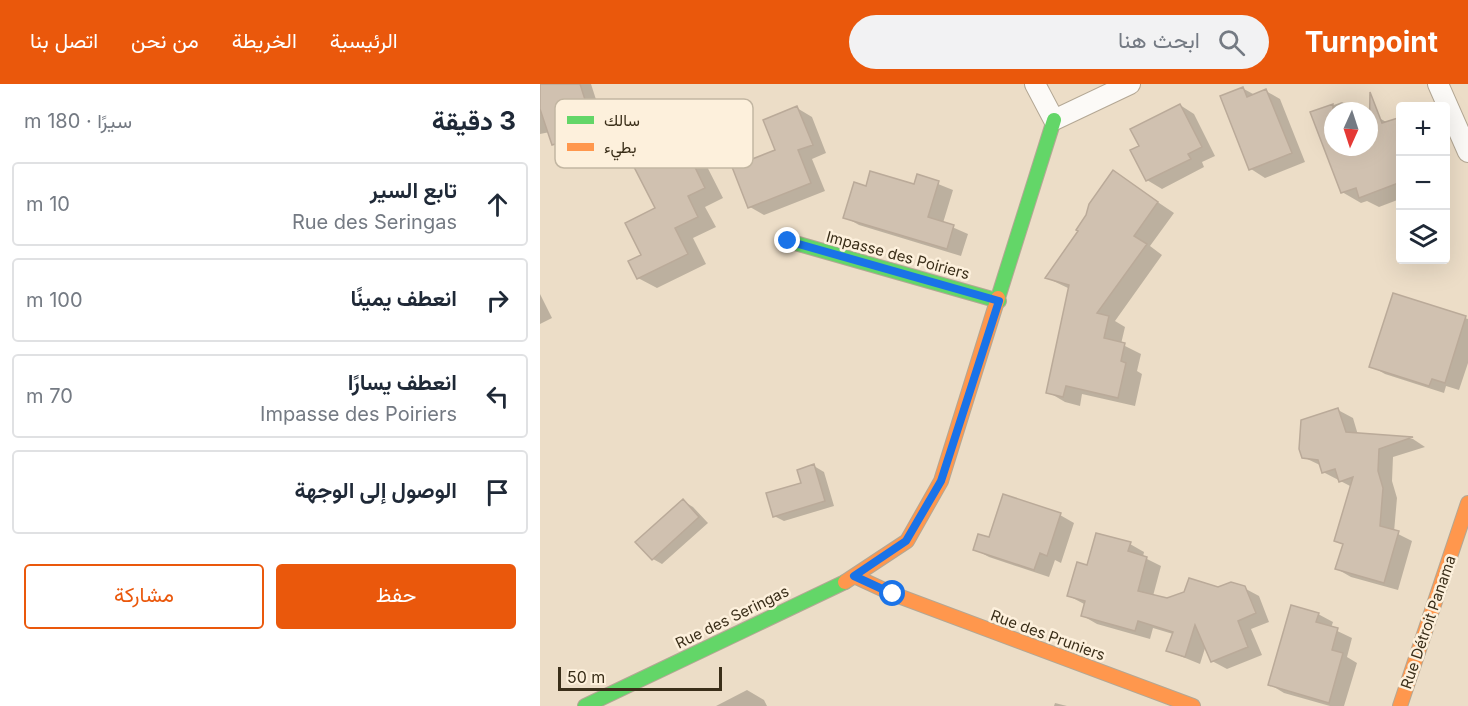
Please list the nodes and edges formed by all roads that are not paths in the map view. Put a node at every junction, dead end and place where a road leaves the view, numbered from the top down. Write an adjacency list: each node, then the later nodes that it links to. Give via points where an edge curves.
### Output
1 (1035, 84): 4 (street)
2 (1130, 84): 4 (street)
3 (1438, 84): 5 (street)
4 (1054, 120): 7 (street, Rue des Seringas)
5 (1468, 152)
6 (788, 241): 7 (street, Impasse des Poiriers)
7 (999, 301): 10 (street, Rue des Seringas, via 941,481 906,541)
8 (1468, 503): 9 (street, Rue Détroit Panama)
9 (1460, 553): 13 (street, Rue Détroit Panama)
10 (854, 576): 11 (street, Rue des Seringas); 12 (street, Rue des Pruniers)
11 (585, 706)
12 (1192, 706)
13 (1400, 706)

